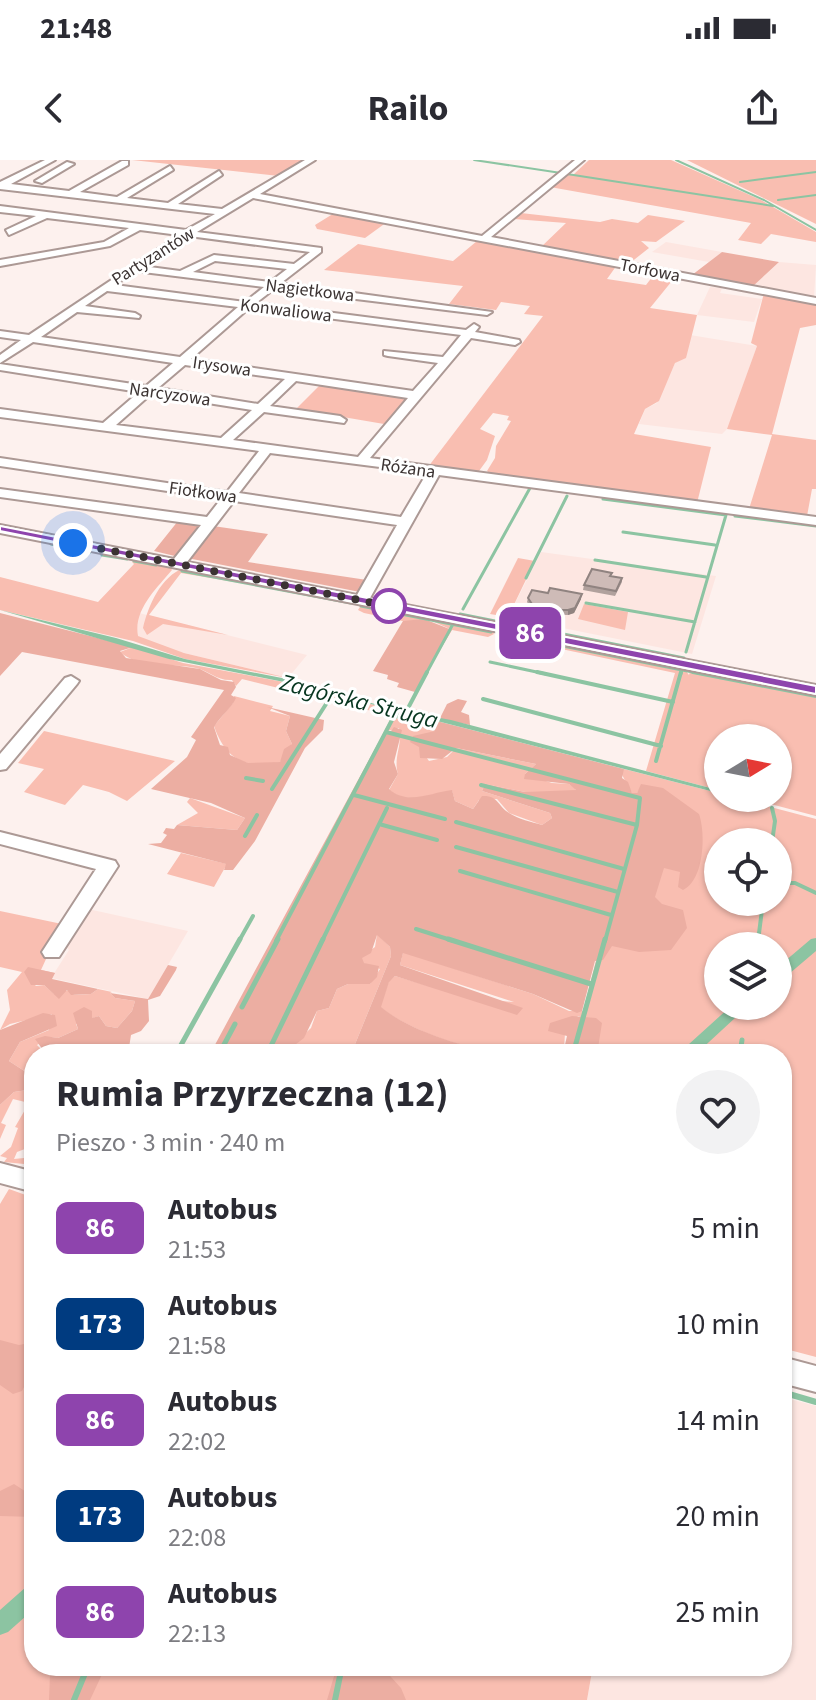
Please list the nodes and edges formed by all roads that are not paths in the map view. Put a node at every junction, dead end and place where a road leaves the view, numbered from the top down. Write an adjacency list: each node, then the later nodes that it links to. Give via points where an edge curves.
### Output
1 (24, 160): 8 (street)
2 (51, 160): 12 (street)
3 (311, 160): 15 (street, Partyzantów)
4 (580, 160): 24 (street)
5 (125, 163): 14 (street)
6 (0, 164): 8 (street)
7 (70, 164): 13 (street)
8 (12, 165): 10 (street)
9 (170, 168): 16 (street)
10 (0, 171)
11 (219, 173): 17 (street)
12 (1, 186): 13 (street)
13 (25, 188): 14 (street)
14 (70, 194): 16 (street)
15 (251, 195): 19 (street, Partyzantów); 24 (street, Torfowa)
16 (117, 200): 17 (street)
17 (170, 205): 19 (street)
18 (0, 209): 20 (street)
19 (223, 212): 23 (street, Partyzantów)
20 (46, 215): 21 (street); 22 (street)
21 (140, 226): 23 (street); 25 (street, via 107,244)
22 (9, 232)
23 (189, 232): 26 (street, via 318,250); 27 (street, Partyzantów)
24 (485, 238): 31 (street, Torfowa)
25 (0, 263)
26 (296, 267): 28 (street, via 214,258); 29 (street)
27 (133, 268): 28 (street, Nagietkowa); 30 (street, Partyzantów)
28 (182, 274): 29 (street, Nagietkowa)
29 (273, 285): 32 (street); 36 (street, Nagietkowa, via 487,312)
30 (103, 287): 32 (street, Konwaliowa); 33 (street, Partyzantów)
31 (816, 301)
32 (247, 305): 36 (street, Konwaliowa); 42 (street)
33 (74, 308): 34 (street); 37 (street, Partyzantów)
34 (135, 316)
35 (0, 334): 37 (street, Irysowa)
36 (468, 334): 38 (street, Konwaliowa); 41 (street)
37 (30, 339): 40 (street, Partyzantów); 42 (street, Irysowa)
38 (515, 342)
39 (388, 353): 41 (street)
40 (0, 360)
41 (444, 360): 46 (street)
42 (182, 361): 44 (street, Irysowa); 45 (street)
43 (0, 367): 45 (street, Narcyzowa)
44 (294, 377): 46 (street, Irysowa); 47 (street)
45 (149, 391): 47 (street, Narcyzowa); 50 (street)
46 (414, 395): 54 (street)
47 (261, 407): 49 (street, Narcyzowa); 51 (street)
48 (0, 413): 50 (street, Różana)
49 (340, 420)
50 (106, 427): 51 (street, Różana)
51 (222, 444): 52 (street, Różana)
52 (266, 450): 54 (street, Różana); 57 (street)
53 (0, 462): 57 (street, Fiołkowa)
54 (360, 462): 55 (street, Różana)
55 (434, 472): 58 (street, Różana); 60 (street)
56 (0, 493): 59 (street)
57 (231, 496): 59 (street); 60 (street, Fiołkowa)
58 (816, 521)
59 (210, 522): 62 (street)
60 (405, 522): 63 (street)
61 (0, 529): 62 (street)
62 (178, 564): 63 (street)
63 (361, 600): 65 (street)
64 (71, 681): 66 (street)
65 (816, 690)
66 (0, 765)
67 (0, 838): 68 (street, via 108,866)
68 (52, 952)
69 (0, 1173): 70 (street)
70 (24, 1179)
71 (792, 1373): 72 (street)
72 (816, 1379)

